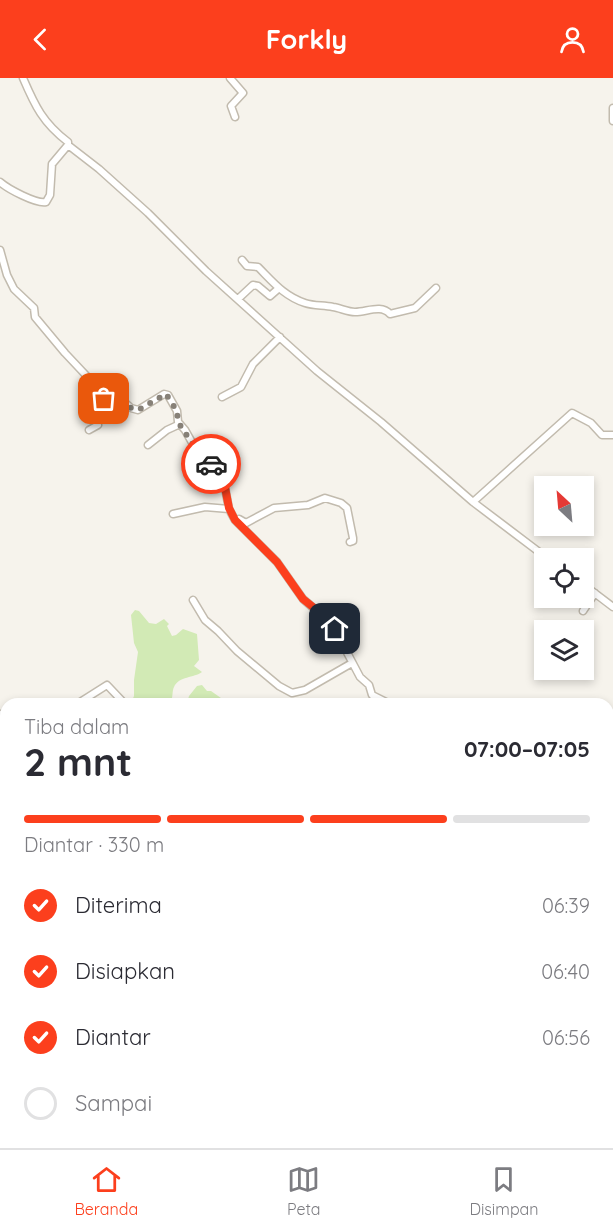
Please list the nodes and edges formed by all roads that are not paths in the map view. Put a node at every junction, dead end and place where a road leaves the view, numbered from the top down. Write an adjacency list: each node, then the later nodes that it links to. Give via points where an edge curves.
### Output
1 (23, 78): 6 (street, via 44,120)
2 (230, 78): 4 (street, via 243,93 231,106)
3 (613, 108): 5 (street)
4 (235, 117)
5 (613, 121)
6 (68, 145): 7 (street, via 52,164 49,199 42,203 9,190); 12 (street, via 148,213)
7 (0, 182)
8 (0, 250): 15 (street, via 14,289 34,308 35,317)
9 (242, 260): 11 (street, via 247,266 259,268)
10 (436, 288): 11 (street, via 415,308 392,314 385,310 352,312 314,306)
11 (278, 289): 12 (street, via 270,296 254,285)
12 (238, 300): 13 (street)
13 (280, 337): 14 (street, via 253,364 241,387); 20 (street)
14 (222, 397)
15 (108, 403): 16 (street, via 121,399 138,410 166,394); 17 (street, via 95,415 98,425)
16 (180, 424): 19 (street); 21 (street, via 200,455 223,477)
17 (89, 430)
18 (613, 435): 20 (street, via 602,435 591,423 572,413)
19 (148, 445)
20 (473, 502): 24 (street)
21 (230, 511): 22 (street, via 205,507); 23 (street, via 246,523 274,508 308,505 325,498 347,508 353,538); 29 (street, via 277,562 303,599 332,624)
22 (173, 514)
23 (350, 542)
24 (535, 548)
25 (595, 593): 27 (street); 28 (street)
26 (193, 600): 29 (street, via 207,623 292,693)
27 (613, 607)
28 (583, 611)
29 (352, 663): 32 (street, via 372,695)
30 (86, 698): 31 (street, via 107,685)
31 (119, 698)
32 (378, 698)

